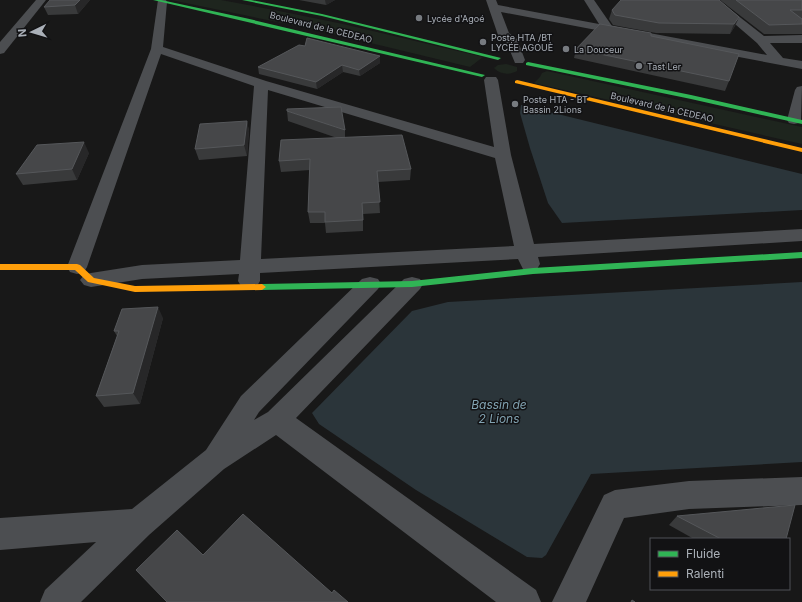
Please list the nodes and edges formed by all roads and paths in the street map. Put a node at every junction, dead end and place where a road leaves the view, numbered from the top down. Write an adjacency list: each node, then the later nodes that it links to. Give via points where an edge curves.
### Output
1 (40, 0): 12 (street)
2 (244, 0): 13 (main road, Boulevard de la CEDEAO, via 322,15)
3 (589, 0): 7 (street)
4 (712, 0): 10 (street)
5 (158, 1): 11 (street); 17 (main road, Boulevard de la CEDEAO, via 245,19)
6 (492, 4): 7 (street); 8 (street)
7 (608, 28): 14 (street)
8 (504, 35): 13 (street, via 499,39); 15 (street, via 511,39)
9 (802, 39): 10 (street)
10 (760, 40): 14 (street)
11 (157, 49): 18 (street); 28 (street)
12 (0, 50)
13 (501, 58): 15 (main road, Boulevard de la CEDEAO); 17 (main road, via 479,64 478,70)
14 (779, 61): 16 (street)
15 (524, 62): 20 (main road, Boulevard de la CEDEAO); 21 (main road, Boulevard de la CEDEAO, via 534,69 534,75 514,82)
16 (802, 65)
17 (490, 79): 22 (street)
18 (261, 84): 22 (street); 29 (street)
19 (802, 90): 20 (street)
20 (798, 121)
21 (802, 150)
22 (503, 155): 24 (street)
23 (802, 235): 24 (street)
24 (525, 250): 27 (street); 29 (street)
25 (802, 255): 27 (main road)
26 (0, 267): 28 (main road)
27 (533, 271): 31 (main road)
28 (84, 273): 29 (street, via 142,272)
29 (250, 277): 30 (main road)
30 (370, 284): 31 (main road); 33 (street, via 250,404)
31 (412, 284): 32 (street)
32 (277, 420): 33 (street); 38 (street)
33 (214, 460): 35 (street)
34 (802, 491): 39 (street, via 690,495 615,505)
35 (138, 524): 36 (street); 37 (street)
36 (0, 534)
37 (57, 602)
38 (524, 602)
39 (569, 602)

